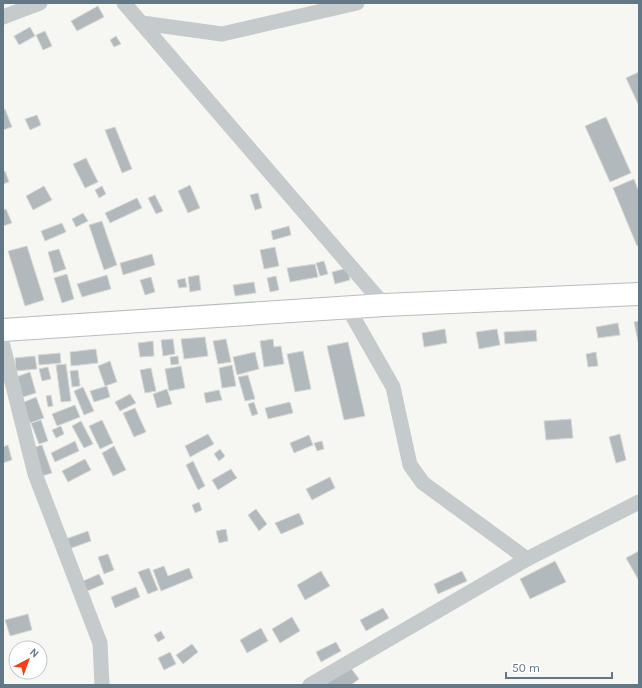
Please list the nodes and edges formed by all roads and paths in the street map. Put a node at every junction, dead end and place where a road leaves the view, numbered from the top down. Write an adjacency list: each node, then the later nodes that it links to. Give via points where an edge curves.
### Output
1 (40, 3): 4 (street)
2 (124, 3): 5 (street)
3 (357, 3): 5 (street, via 222,34)
4 (3, 17)
5 (142, 23): 7 (street)
6 (639, 294): 7 (main road)
7 (384, 306): 8 (main road)
8 (348, 308): 9 (main road); 12 (street, via 393,387 410,465 422,483)
9 (3, 330)
10 (3, 346): 13 (street, via 35,474 100,643)
11 (639, 502): 12 (street)
12 (527, 559): 14 (street)
13 (102, 685)
14 (310, 685)

